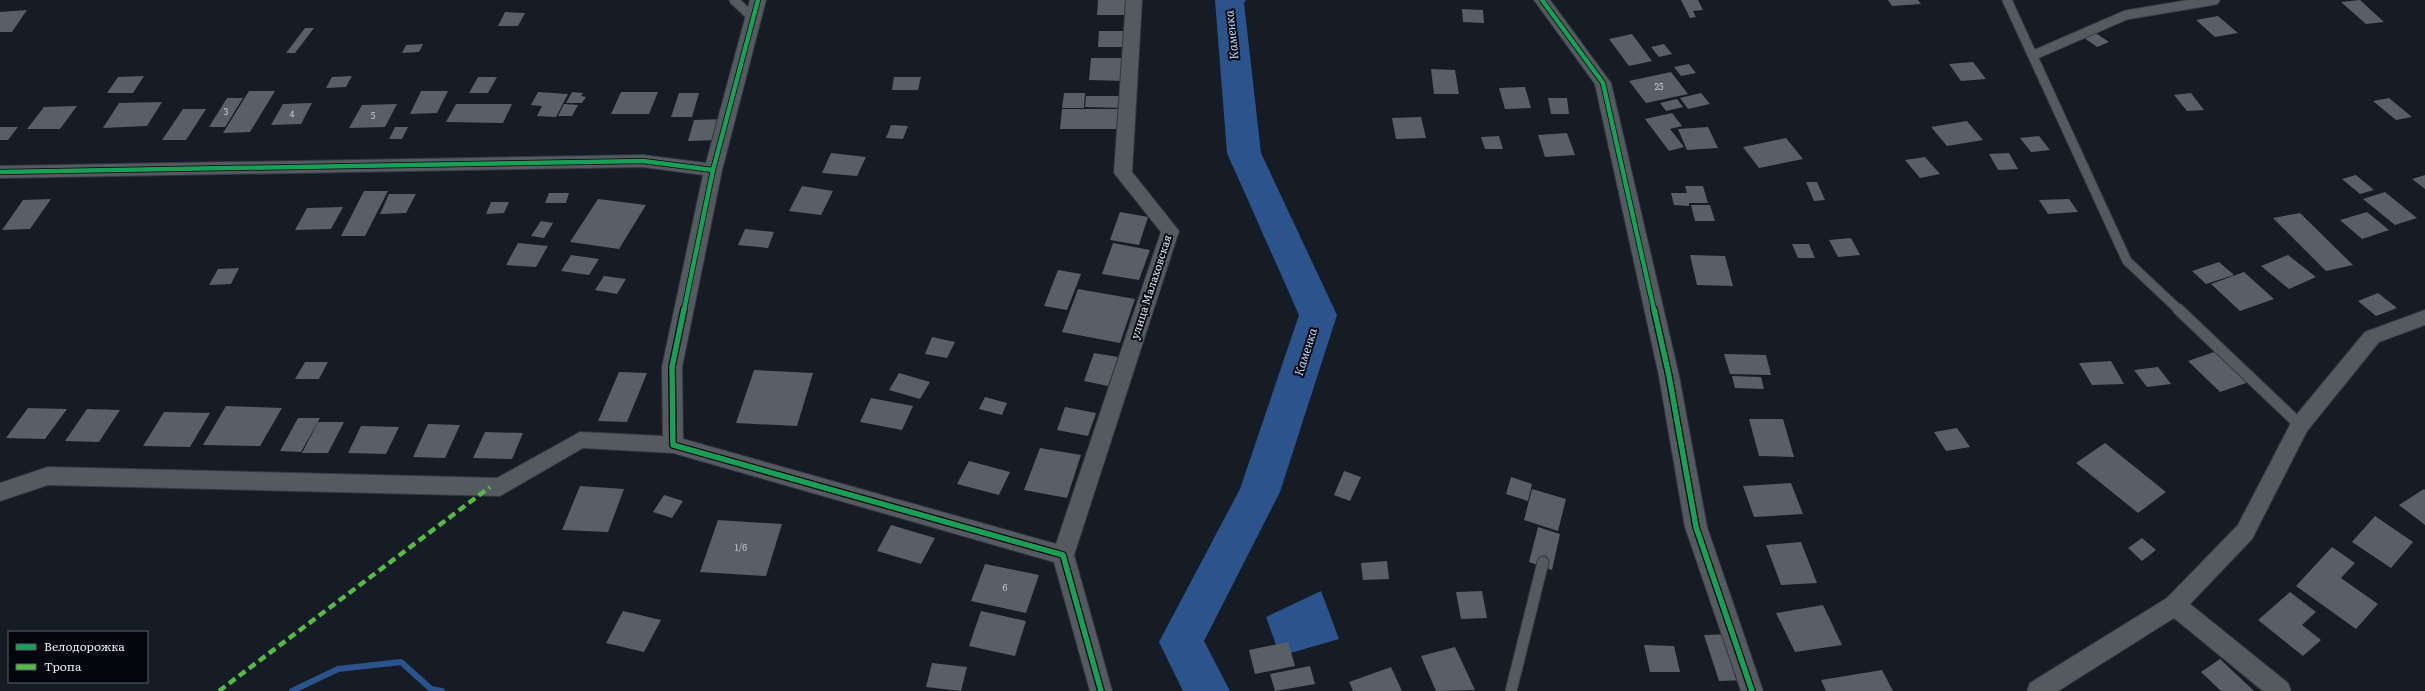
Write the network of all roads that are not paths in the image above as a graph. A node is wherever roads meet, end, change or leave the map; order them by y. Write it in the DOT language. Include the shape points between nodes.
graph roads {
  1 [pos="734,0"];
  2 [pos="758,0"];
  3 [pos="1134,0"];
  4 [pos="1542,0"];
  5 [pos="2007,0"];
  6 [pos="2215,0"];
  7 [pos="752,17"];
  8 [pos="2034,55"];
  9 [pos="713,170"];
  10 [pos="0,172"];
  11 [pos="2425,317"];
  12 [pos="2300,425"];
  13 [pos="673,444"];
  14 [pos="0,492"];
  15 [pos="1063,555"];
  16 [pos="1543,562"];
  17 [pos="2175,605"];
  18 [pos="1101,691"];
  19 [pos="1511,691"];
  20 [pos="1752,691"];
  21 [pos="2038,691"];
  22 [pos="2280,691"];
  1 -- 7 [label="lane"];
  2 -- 7 [label="street"];
  3 -- 15 [label="street, улица Малаховская" via="1123,173 1170,231"];
  4 -- 20 [label="street" via="1603,83 1668,376 1696,527"];
  5 -- 8 [label="lane"];
  6 -- 8 [label="lane" via="2126,15"];
  7 -- 9 [label="street"];
  8 -- 12 [label="lane" via="2127,261"];
  9 -- 10 [label="street" via="644,161"];
  9 -- 13 [label="street" via="672,367"];
  11 -- 12 [label="street" via="2372,338"];
  12 -- 17 [label="street" via="2245,532"];
  13 -- 14 [label="street" via="580,440 500,487 48,476"];
  13 -- 15 [label="street"];
  15 -- 18 [label="street"];
  16 -- 19 [label="lane"];
  17 -- 21 [label="street"];
  17 -- 22 [label="street"];
}
